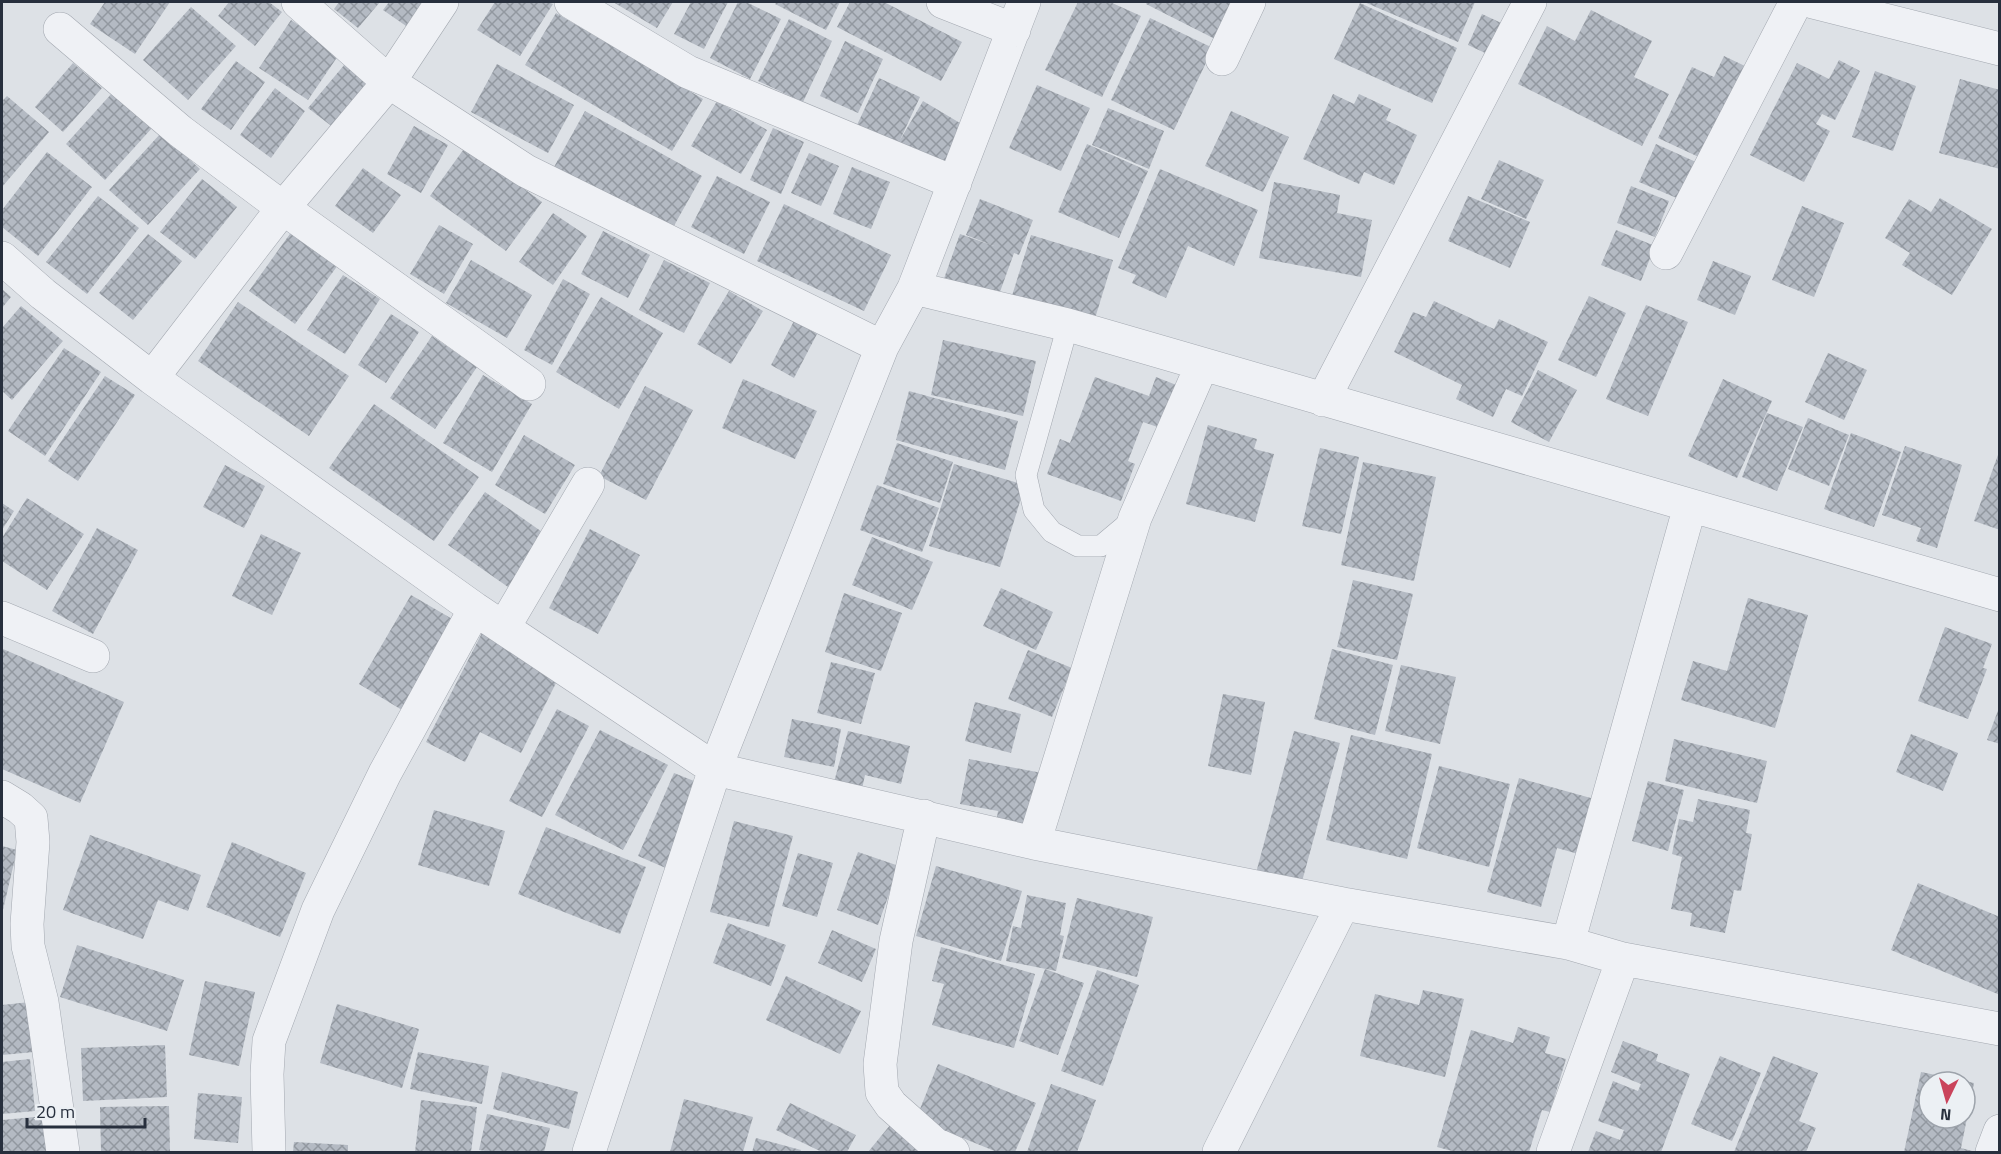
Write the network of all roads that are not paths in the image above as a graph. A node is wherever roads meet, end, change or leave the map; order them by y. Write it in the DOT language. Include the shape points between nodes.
graph roads {
  1 [pos="298,2"];
  2 [pos="442,2"];
  3 [pos="571,2"];
  4 [pos="943,2"];
  5 [pos="1249,2"];
  6 [pos="1530,2"];
  7 [pos="1796,2"];
  8 [pos="1813,2"];
  9 [pos="1019,16"];
  10 [pos="60,29"];
  11 [pos="2000,49"];
  12 [pos="1222,59"];
  13 [pos="389,82"];
  14 [pos="955,183"];
  15 [pos="283,208"];
  16 [pos="1666,253"];
  17 [pos="2,258"];
  18 [pos="914,288"];
  19 [pos="1068,326"];
  20 [pos="882,347"];
  21 [pos="1202,365"];
  22 [pos="152,378"];
  23 [pos="529,384"];
  24 [pos="1323,400"];
  25 [pos="588,484"];
  26 [pos="1690,506"];
  27 [pos="1135,518"];
  28 [pos="2000,595"];
  29 [pos="475,609"];
  30 [pos="2,618"];
  31 [pos="504,627"];
  32 [pos="93,656"];
  33 [pos="715,769"];
  34 [pos="2,797"];
  35 [pos="924,816"];
  36 [pos="1034,843"];
  37 [pos="1343,904"];
  38 [pos="1568,943"];
  39 [pos="1623,959"];
  40 [pos="2000,1029"];
  41 [pos="2000,1131"];
  42 [pos="63,1152"];
  43 [pos="269,1152"];
  44 [pos="589,1152"];
  45 [pos="952,1152"];
  46 [pos="1219,1152"];
  47 [pos="1553,1152"];
  48 [pos="1992,1152"];
  1 -- 13 [label="street"];
  2 -- 13 [label="street"];
  3 -- 14 [label="street" via="688,72"];
  4 -- 9 [label="street"];
  5 -- 12 [label="street"];
  6 -- 24 [label="street"];
  7 -- 16 [label="street"];
  8 -- 11 [label="street"];
  9 -- 14 [label="street"];
  10 -- 15 [label="street" via="180,131"];
  13 -- 15 [label="street"];
  13 -- 20 [label="street" via="526,171"];
  14 -- 18 [label="street"];
  15 -- 22 [label="street"];
  15 -- 23 [label="street"];
  17 -- 22 [label="street"];
  18 -- 19 [label="street"];
  18 -- 20 [label="street"];
  19 -- 21 [label="street"];
  19 -- 27 [label="lane" via="1026,475 1034,510 1052,532 1078,546 1101,546"];
  20 -- 33 [label="street"];
  21 -- 24 [label="street"];
  21 -- 27 [label="street"];
  22 -- 29 [label="street"];
  24 -- 26 [label="street"];
  25 -- 31 [label="street"];
  26 -- 28 [label="street"];
  26 -- 38 [label="street"];
  27 -- 36 [label="street"];
  29 -- 31 [label="street"];
  29 -- 43 [label="street" via="385,773 314,921 269,1041"];
  30 -- 32 [label="street"];
  31 -- 33 [label="street"];
  33 -- 35 [label="street"];
  33 -- 44 [label="street"];
  34 -- 42 [label="street" via="31,818 28,946 42,1002"];
  35 -- 36 [label="street"];
  35 -- 45 [label="street" via="896,941 880,1064 882,1092 935,1144"];
  36 -- 37 [label="street"];
  37 -- 38 [label="street"];
  37 -- 46 [label="street"];
  38 -- 39 [label="street"];
  39 -- 40 [label="street"];
  39 -- 47 [label="street"];
  41 -- 48 [label="street"];
}
